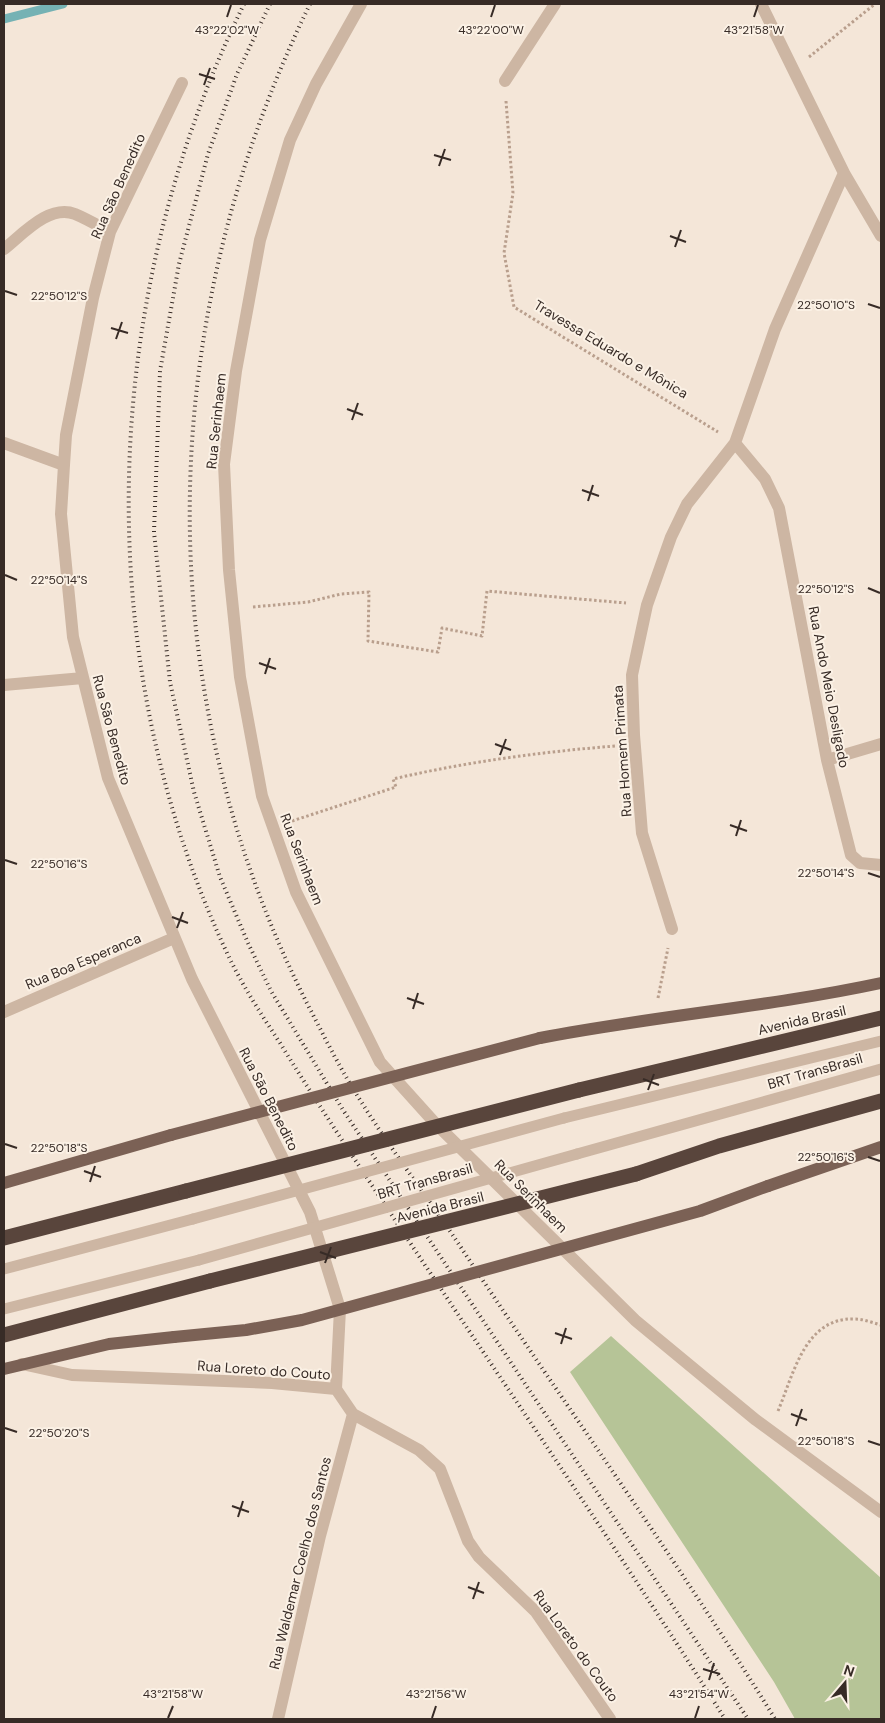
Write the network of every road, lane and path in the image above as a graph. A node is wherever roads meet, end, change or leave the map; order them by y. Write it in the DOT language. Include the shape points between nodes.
graph roads {
  1 [pos="361,4"];
  2 [pos="555,4"];
  3 [pos="761,4"];
  4 [pos="875,4"];
  5 [pos="794,70"];
  6 [pos="505,81"];
  7 [pos="182,83"];
  8 [pos="844,172"];
  9 [pos="110,232"];
  10 [pos="881,236"];
  11 [pos="4,249"];
  12 [pos="4,443"];
  13 [pos="735,443"];
  14 [pos="64,465"];
  15 [pos="647,605"];
  16 [pos="233,609"];
  17 [pos="83,678"];
  18 [pos="4,685"];
  19 [pos="635,744"];
  20 [pos="881,744"];
  21 [pos="827,760"];
  22 [pos="273,827"];
  23 [pos="881,865"];
  24 [pos="672,929"];
  25 [pos="174,938"];
  26 [pos="881,983"];
  27 [pos="4,1012"];
  28 [pos="654,1018"];
  29 [pos="881,1018"];
  30 [pos="881,1041"];
  31 [pos="881,1068"];
  32 [pos="881,1101"];
  33 [pos="881,1147"];
  34 [pos="4,1183"];
  35 [pos="4,1238"];
  36 [pos="4,1269"];
  37 [pos="4,1309"];
  38 [pos="881,1325"];
  39 [pos="4,1335"];
  40 [pos="21,1364"];
  41 [pos="4,1369"];
  42 [pos="336,1388"];
  43 [pos="353,1414"];
  44 [pos="770,1430"];
  45 [pos="881,1512"];
  46 [pos="278,1719"];
  47 [pos="610,1719"];
  1 -- 16 [label="street, Rua Serinhaem" via="316,84 290,140 260,240 236,370 224,464"];
  2 -- 6 [label="street"];
  3 -- 5 [label="street"];
  4 -- 5 [label="path"];
  5 -- 8 [label="street"];
  6 -- 13 [label="path, Travessa Eduardo e Mônica" via="513,192 504,253 514,307"];
  7 -- 9 [label="street, Rua Sāo Benedito"];
  8 -- 10 [label="street"];
  8 -- 13 [label="street" via="775,329"];
  9 -- 11 [label="street" via="74,213 59,212 47,216"];
  9 -- 14 [label="street, Rua Sāo Benedito" via="93,298 66,435"];
  12 -- 14 [label="street"];
  13 -- 15 [label="street, Rua Homem Primata" via="687,504 671,537"];
  13 -- 21 [label="street, Rua Ando Meio Desligado" via="765,479 779,508"];
  14 -- 17 [label="street, Rua Sāo Benedito" via="61,514 73,637"];
  15 -- 16 [label="path" via="487,591 482,636 442,628 438,652 368,641 369,592"];
  15 -- 19 [label="street, Rua Homem Primata" via="632,675"];
  16 -- 22 [label="street, Rua Serinhaem" via="240,677 262,796"];
  17 -- 18 [label="street"];
  17 -- 25 [label="street, Rua Sāo Benedito" via="108,778"];
  19 -- 22 [label="path" via="541,752 393,778 396,787"];
  19 -- 24 [label="street, Rua Homem Primata" via="642,833"];
  20 -- 21 [label="street"];
  21 -- 23 [label="street, Rua Ando Meio Desligado" via="851,855 860,863"];
  22 -- 44 [label="street, Rua Serinhaem" via="296,892 380,1062 434,1122 635,1320"];
  24 -- 28 [label="path"];
  25 -- 27 [label="street, Rua Boa Esperanca"];
  25 -- 42 [label="street, Rua Sāo Benedito" via="310,1212 340,1309"];
  26 -- 28 [label="main road, Avenida Brasil" via="846,991"];
  28 -- 34 [label="main road, Avenida Brasil, bridge" via="540,1038 170,1135"];
  29 -- 35 [label="highway, Avenida Brasil, bridge" via="579,1090"];
  30 -- 36 [label="lane, BRT TransBrasil, bridge" via="564,1118"];
  31 -- 37 [label="lane, BRT TransBrasil, bridge" via="199,1260"];
  32 -- 39 [label="highway, Avenida Brasil, bridge" via="719,1146 636,1174"];
  33 -- 40 [label="main road, bridge" via="700,1211 302,1320 246,1330 109,1344"];
  38 -- 44 [label="path" via="856,1318 828,1322 809,1339"];
  40 -- 41 [label="main road"];
  40 -- 42 [label="street, Rua Loreto do Couto" via="72,1375"];
  42 -- 43 [label="street, Rua Loreto do Couto"];
  43 -- 46 [label="street, Rua Waldemar Coelho dos Santos" via="320,1536"];
  43 -- 47 [label="street, Rua Loreto do Couto" via="434,1461 444,1478 468,1542 479,1557 536,1612"];
  44 -- 45 [label="street, Rua Serinhaem"];
}
